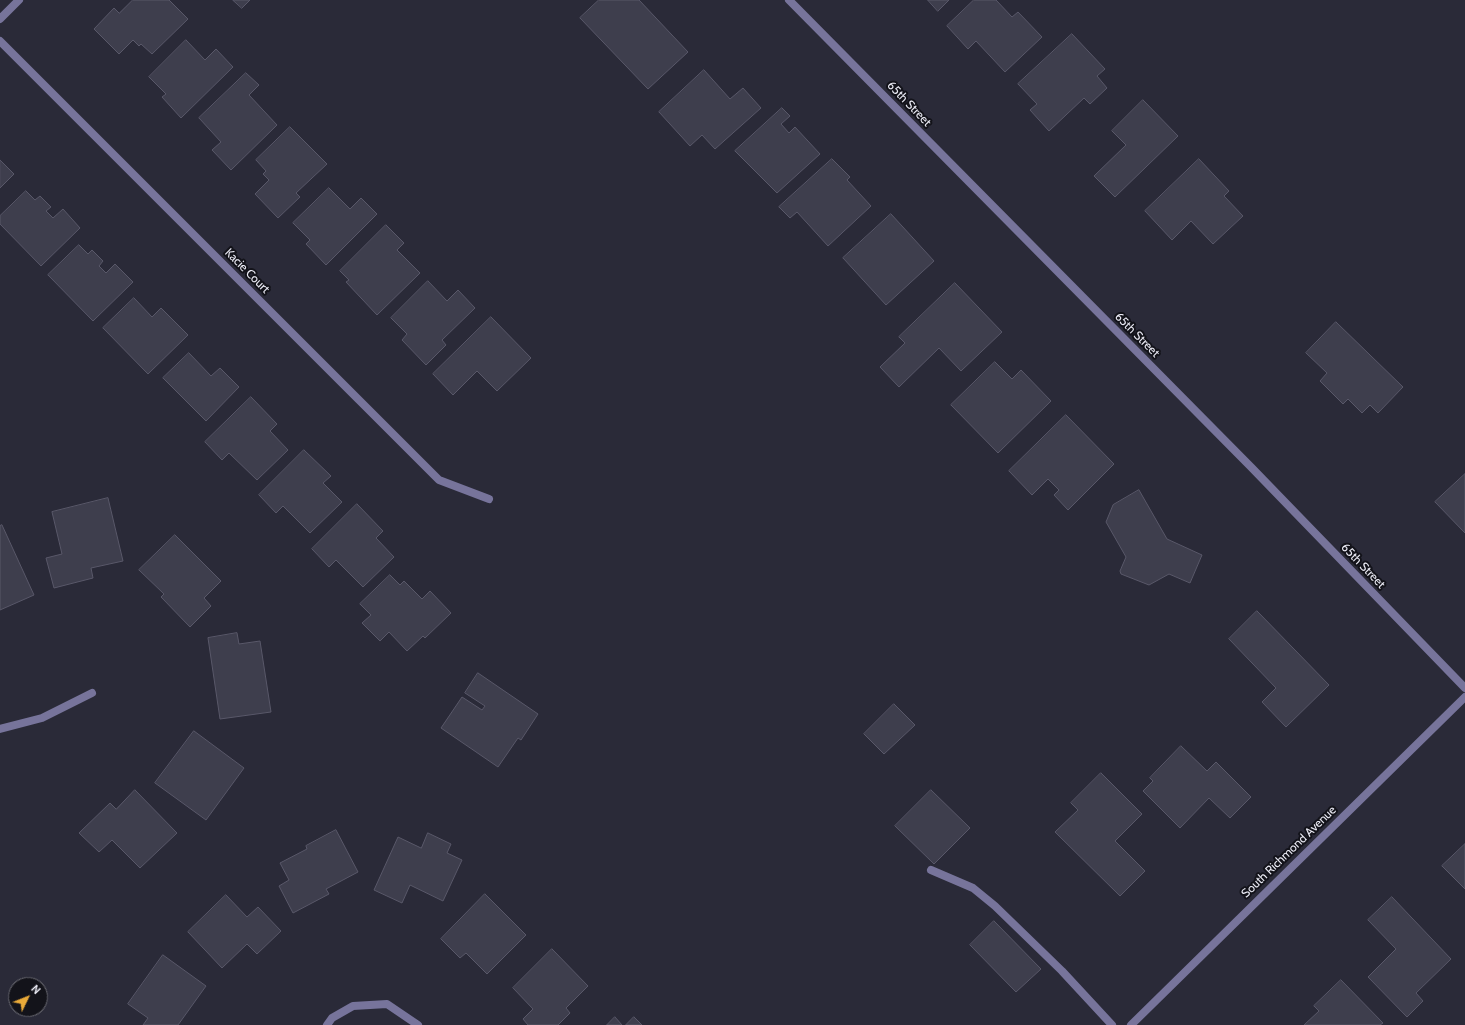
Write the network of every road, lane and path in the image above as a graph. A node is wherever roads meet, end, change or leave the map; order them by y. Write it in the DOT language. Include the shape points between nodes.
graph roads {
  1 [pos="19,0"];
  2 [pos="789,0"];
  3 [pos="0,19"];
  4 [pos="0,41"];
  5 [pos="489,499"];
  6 [pos="1465,688"];
  7 [pos="92,693"];
  8 [pos="1465,697"];
  9 [pos="0,730"];
  10 [pos="931,870"];
  11 [pos="327,1025"];
  12 [pos="418,1025"];
  13 [pos="1112,1025"];
  14 [pos="1131,1025"];
  1 -- 3 [label="street"];
  2 -- 6 [label="street, 65th Street"];
  4 -- 5 [label="street, Kacie Court" via="439,480"];
  7 -- 9 [label="street" via="42,718"];
  8 -- 14 [label="street, South Richmond Avenue"];
  10 -- 13 [label="street" via="973,888 995,906 1062,971"];
  11 -- 12 [label="street" via="332,1018 353,1006 387,1004"];
}
